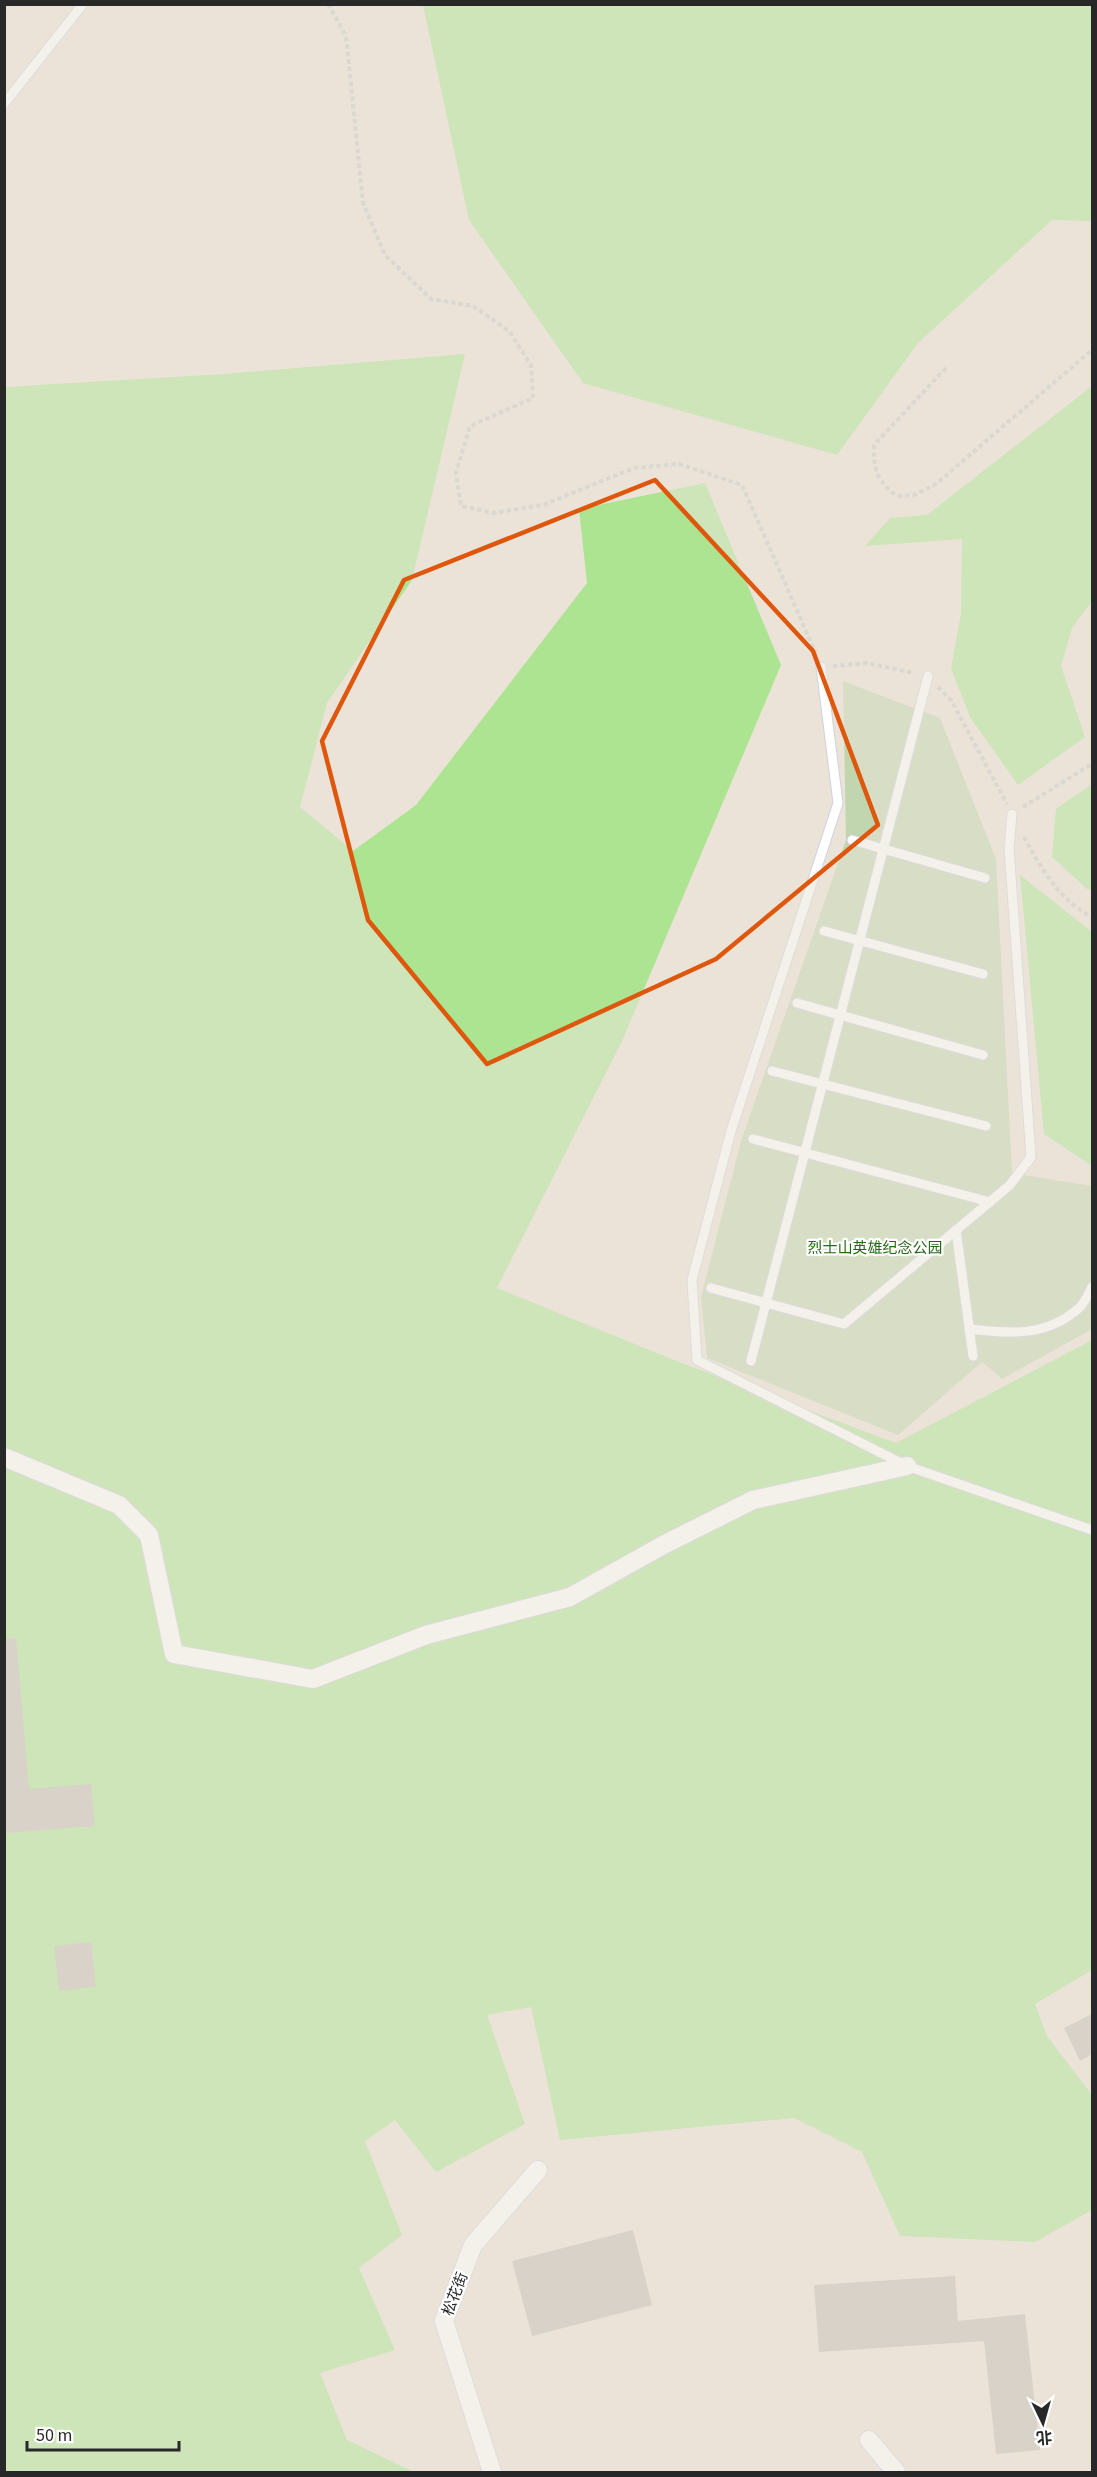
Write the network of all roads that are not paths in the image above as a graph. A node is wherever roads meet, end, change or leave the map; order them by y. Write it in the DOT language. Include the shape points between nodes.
graph roads {
  1 [pos="83,4"];
  2 [pos="4,104"];
  3 [pos="821,667"];
  4 [pos="928,676"];
  5 [pos="1012,814"];
  6 [pos="852,840"];
  7 [pos="884,849"];
  8 [pos="985,878"];
  9 [pos="824,931"];
  10 [pos="861,941"];
  11 [pos="983,974"];
  12 [pos="797,1003"];
  13 [pos="841,1015"];
  14 [pos="983,1055"];
  15 [pos="772,1071"];
  16 [pos="823,1084"];
  17 [pos="986,1126"];
  18 [pos="753,1139"];
  19 [pos="806,1153"];
  20 [pos="990,1202"];
  21 [pos="956,1230"];
  22 [pos="1092,1287"];
  23 [pos="711,1288"];
  24 [pos="766,1303"];
  25 [pos="969,1329"];
  26 [pos="973,1356"];
  27 [pos="751,1361"];
  28 [pos="4,1457"];
  29 [pos="907,1466"];
  30 [pos="1092,1530"];
  31 [pos="538,2170"];
  32 [pos="869,2440"];
  33 [pos="492,2472"];
  34 [pos="896,2472"];
  1 -- 2 [label="lane"];
  3 -- 29 [label="lane" via="838,802 731,1131 692,1280 697,1360"];
  4 -- 7 [label="lane"];
  5 -- 20 [label="lane" via="1008,848 1031,1157 1010,1185"];
  6 -- 7 [label="lane"];
  7 -- 8 [label="lane"];
  7 -- 10 [label="lane"];
  9 -- 10 [label="lane"];
  10 -- 11 [label="lane"];
  10 -- 13 [label="lane"];
  12 -- 13 [label="lane"];
  13 -- 14 [label="lane"];
  13 -- 16 [label="lane"];
  15 -- 16 [label="lane"];
  16 -- 17 [label="lane"];
  16 -- 19 [label="lane"];
  18 -- 19 [label="lane"];
  19 -- 20 [label="lane"];
  19 -- 24 [label="lane"];
  20 -- 21 [label="lane"];
  21 -- 24 [label="lane" via="844,1324"];
  21 -- 25 [label="lane"];
  22 -- 25 [label="lane" via="1081,1306 1059,1321 1026,1333"];
  23 -- 24 [label="lane"];
  24 -- 27 [label="lane"];
  25 -- 26 [label="lane"];
  28 -- 29 [label="street" via="119,1505 149,1535 174,1654 313,1679 426,1635 570,1597 753,1500"];
  29 -- 30 [label="lane"];
  31 -- 33 [label="street, 松花街" via="473,2246 444,2321"];
  32 -- 34 [label="street"];
}
